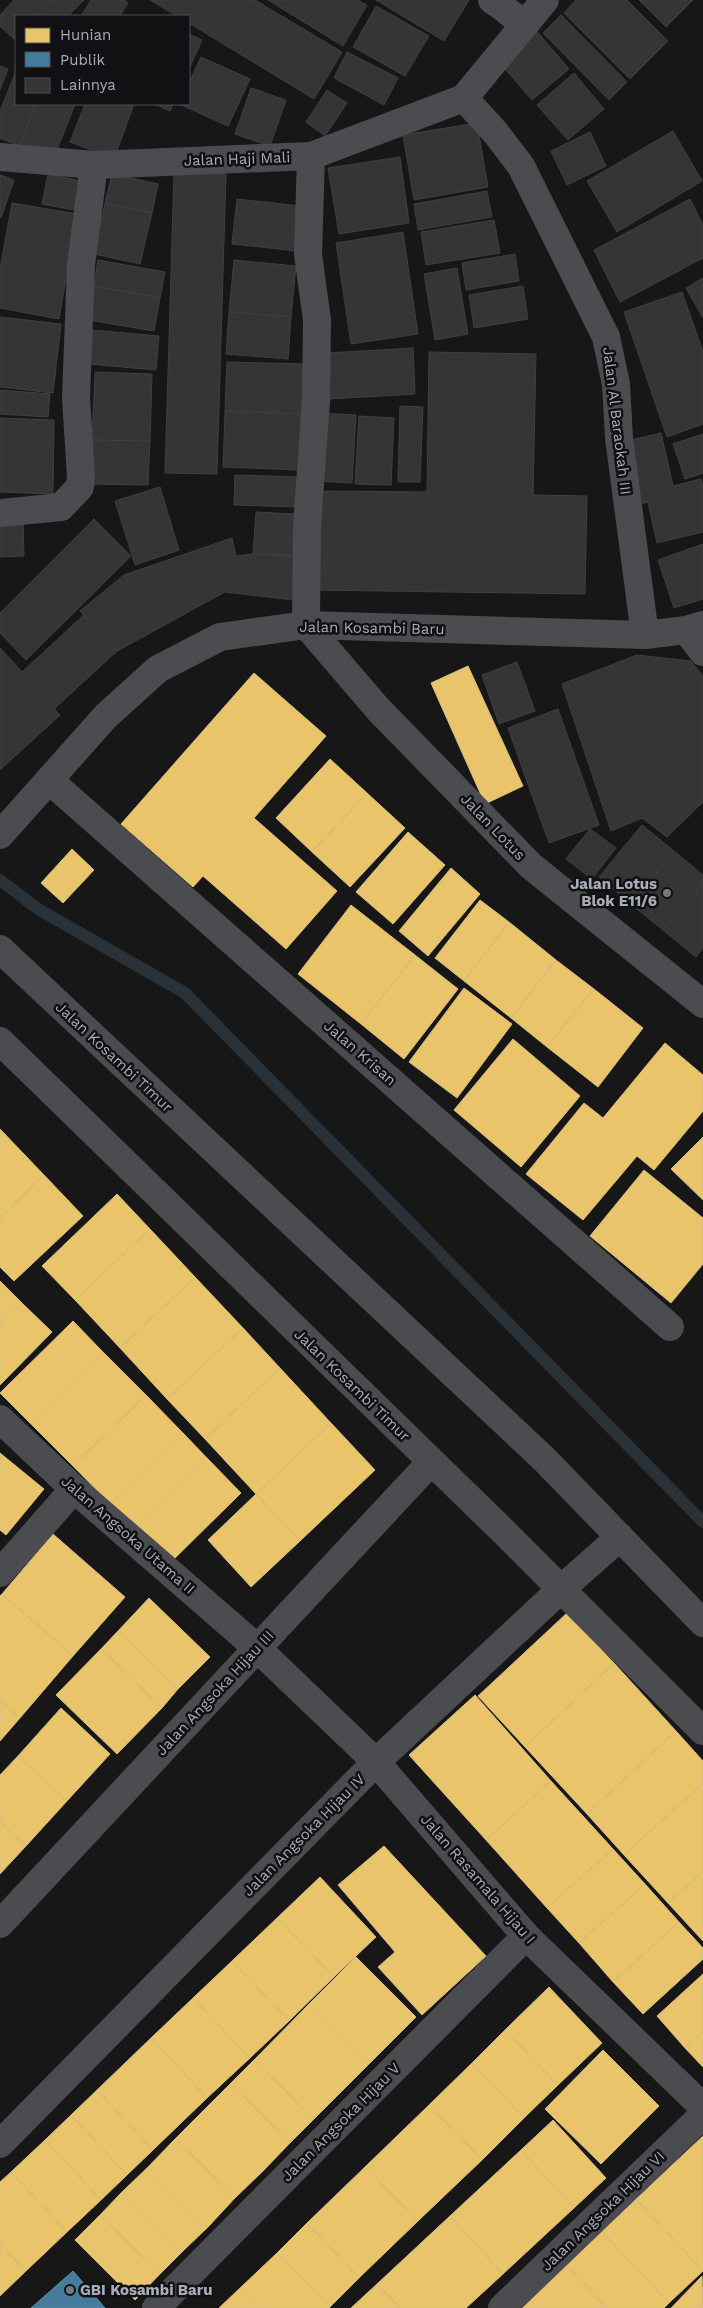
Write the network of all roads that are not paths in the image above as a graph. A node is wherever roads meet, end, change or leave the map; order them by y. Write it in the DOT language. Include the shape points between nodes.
graph roads {
  1 [pos="492,0"];
  2 [pos="545,0"];
  3 [pos="524,25"];
  4 [pos="464,98"];
  5 [pos="312,156"];
  6 [pos="0,157"];
  7 [pos="94,165"];
  8 [pos="0,513"];
  9 [pos="306,626"];
  10 [pos="695,628"];
  11 [pos="645,635"];
  12 [pos="703,652"];
  13 [pos="49,780"];
  14 [pos="7,820"];
  15 [pos="0,950"];
  16 [pos="703,1004"];
  17 [pos="0,1042"];
  18 [pos="670,1327"];
  19 [pos="0,1419"];
  20 [pos="431,1462"];
  21 [pos="74,1489"];
  22 [pos="620,1537"];
  23 [pos="0,1573"];
  24 [pos="560,1590"];
  25 [pos="703,1623"];
  26 [pos="257,1648"];
  27 [pos="703,1731"];
  28 [pos="376,1762"];
  29 [pos="0,1924"];
  30 [pos="526,1936"];
  31 [pos="703,2107"];
  32 [pos="703,2115"];
  33 [pos="0,2144"];
  34 [pos="156,2308"];
  35 [pos="502,2308"];
  1 -- 3 [label="street"];
  2 -- 3 [label="street"];
  3 -- 4 [label="street"];
  4 -- 5 [label="street, Jalan Haji Mali"];
  4 -- 11 [label="street, Jalan Al Baraokah III" via="520,166 606,337 616,384 619,438"];
  5 -- 7 [label="street, Jalan Haji Mali"];
  5 -- 9 [label="street" via="308,254 318,320 307,526"];
  6 -- 7 [label="street, Jalan Haji Mali"];
  7 -- 8 [label="street" via="81,265 76,398 80,487 61,507"];
  9 -- 11 [label="street, Jalan Kosambi Baru"];
  9 -- 13 [label="street, Jalan Kosambi Baru" via="220,637 158,669 106,716"];
  9 -- 16 [label="street, Jalan Lotus" via="378,709 531,866"];
  10 -- 11 [label="street, Jalan Kosambi Baru"];
  10 -- 12 [label="street"];
  13 -- 14 [label="street, Jalan Kosambi Baru"];
  13 -- 18 [label="street, Jalan Krisan"];
  15 -- 22 [label="street, Jalan Kosambi Timur" via="538,1454"];
  17 -- 20 [label="street, Jalan Kosambi Timur"];
  19 -- 21 [label="street, Jalan Angsoka Utama II"];
  20 -- 24 [label="street, Jalan Kosambi Timur"];
  20 -- 26 [label="street, Jalan Angsoka Hijau III"];
  21 -- 23 [label="street"];
  21 -- 26 [label="street, Jalan Angsoka Utama II"];
  22 -- 24 [label="street, Jalan Angsoka Hijau IV"];
  22 -- 25 [label="street, Jalan Kosambi Timur"];
  24 -- 27 [label="street, Jalan Kosambi Timur"];
  24 -- 28 [label="street, Jalan Angsoka Hijau IV"];
  26 -- 28 [label="street, Jalan Rasamala Hijau I"];
  26 -- 29 [label="street, Jalan Angsoka Hijau III"];
  28 -- 30 [label="street, Jalan Rasamala Hijau I"];
  28 -- 33 [label="street, Jalan Angsoka Hijau IV"];
  30 -- 31 [label="street, Jalan Rasamala Hijau I"];
  30 -- 34 [label="street, Jalan Angsoka Hijau V"];
  32 -- 35 [label="street, Jalan Angsoka Hijau VI"];
}
